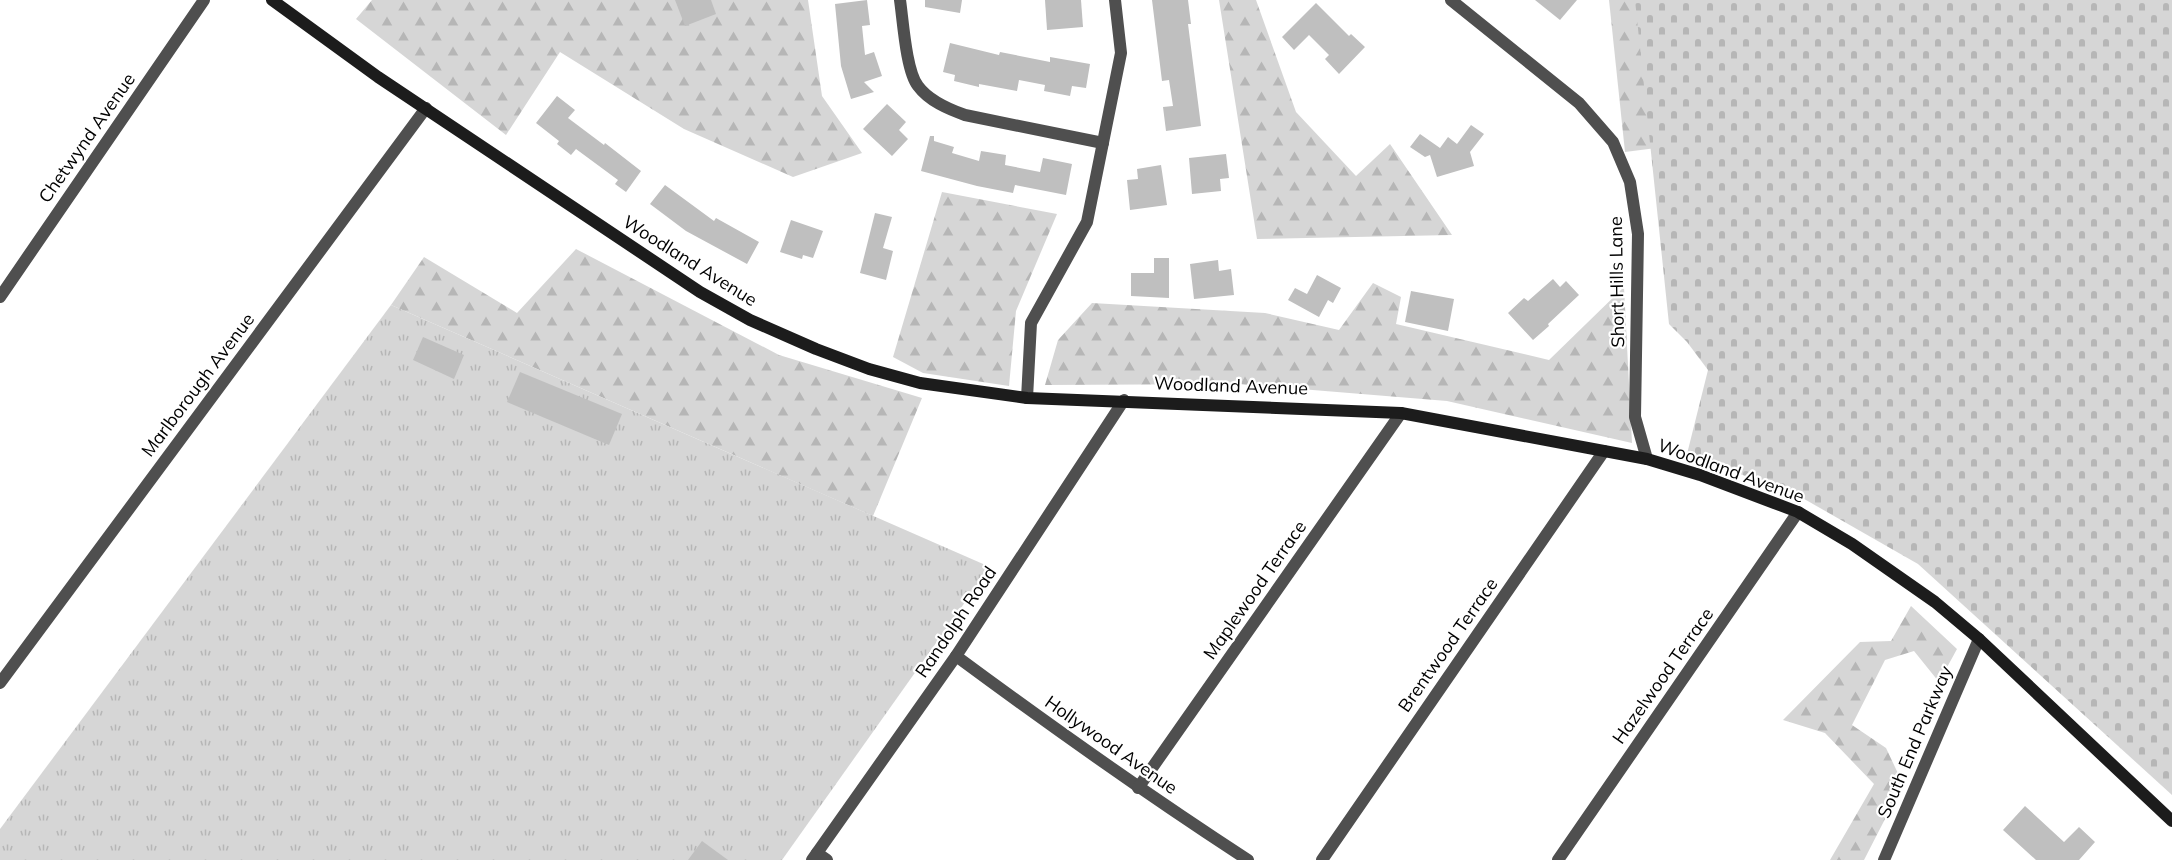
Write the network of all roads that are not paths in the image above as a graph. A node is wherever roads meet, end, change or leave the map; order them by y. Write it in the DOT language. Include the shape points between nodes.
graph roads {
  1 [pos="204,0"];
  2 [pos="272,0"];
  3 [pos="900,0"];
  4 [pos="1115,0"];
  5 [pos="1451,0"];
  6 [pos="426,108"];
  7 [pos="1103,143"];
  8 [pos="0,297"];
  9 [pos="1027,398"];
  10 [pos="1124,400"];
  11 [pos="1401,412"];
  12 [pos="1604,451"];
  13 [pos="1647,459"];
  14 [pos="1798,512"];
  15 [pos="1979,639"];
  16 [pos="956,656"];
  17 [pos="0,683"];
  18 [pos="1138,788"];
  19 [pos="2172,821"];
  20 [pos="818,858"];
  21 [pos="1248,860"];
  22 [pos="1322,860"];
  23 [pos="1558,860"];
  24 [pos="1884,860"];
  1 -- 8 [label="street, Chetwynd Avenue"];
  2 -- 6 [label="street, Woodland Avenue"];
  3 -- 7 [label="street" via="911,72 917,86 937,103 965,115"];
  4 -- 7 [label="street" via="1121,53"];
  5 -- 13 [label="street, Short Hills Lane" via="1579,103 1613,142 1630,182 1638,234 1635,417"];
  6 -- 9 [label="street, Woodland Avenue" via="700,292 750,321 869,369 920,383"];
  6 -- 17 [label="street, Marlborough Avenue"];
  7 -- 9 [label="street" via="1087,222 1032,323"];
  9 -- 10 [label="street, Woodland Avenue"];
  10 -- 11 [label="street, Woodland Avenue"];
  10 -- 16 [label="street, Randolph Road"];
  11 -- 12 [label="street, Woodland Avenue"];
  11 -- 18 [label="street, Maplewood Terrace"];
  12 -- 13 [label="street, Woodland Avenue"];
  12 -- 22 [label="street, Brentwood Terrace"];
  13 -- 14 [label="street, Woodland Avenue"];
  14 -- 15 [label="street, Woodland Avenue" via="1935,602"];
  14 -- 23 [label="street, Hazelwood Terrace"];
  15 -- 19 [label="street, Woodland Avenue"];
  15 -- 24 [label="street, South End Parkway"];
  16 -- 18 [label="street, Hollywood Avenue"];
  16 -- 20 [label="street, Randolph Road"];
  18 -- 21 [label="street, Hollywood Avenue"];
}
